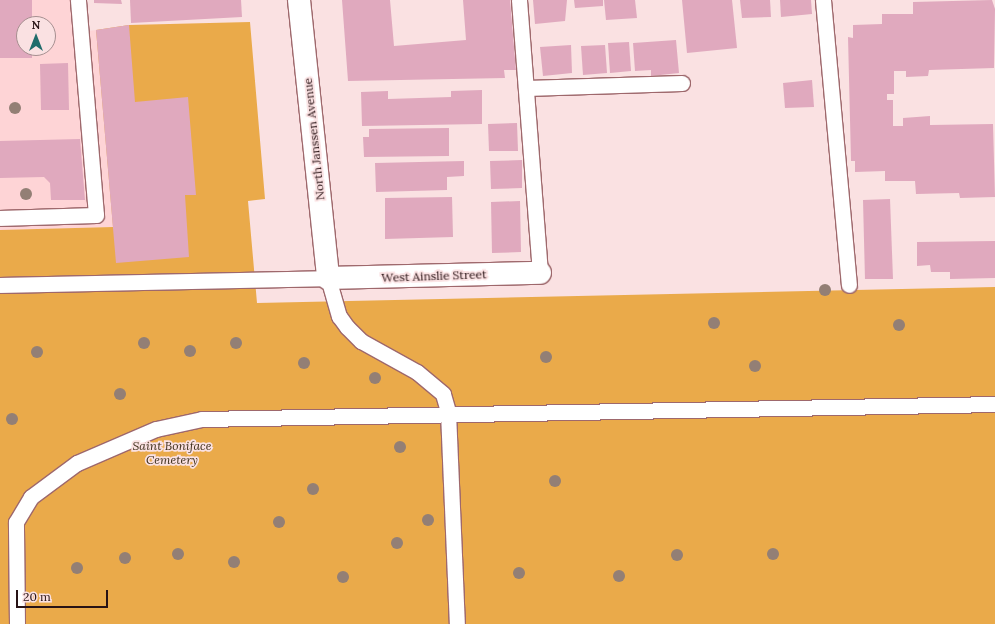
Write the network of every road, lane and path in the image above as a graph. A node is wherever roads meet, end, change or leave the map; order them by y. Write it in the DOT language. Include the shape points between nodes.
graph roads {
  1 [pos="78,0"];
  2 [pos="299,0"];
  3 [pos="519,0"];
  4 [pos="823,0"];
  5 [pos="682,83"];
  6 [pos="526,88"];
  7 [pos="0,218"];
  8 [pos="540,273"];
  9 [pos="328,278"];
  10 [pos="0,285"];
  11 [pos="849,285"];
  12 [pos="995,404"];
  13 [pos="448,412"];
  14 [pos="17,624"];
  15 [pos="457,624"];
  1 -- 7 [label="lane" via="96,214"];
  2 -- 9 [label="street, North Janssen Avenue"];
  3 -- 6 [label="lane"];
  4 -- 11 [label="lane"];
  5 -- 6 [label="lane"];
  6 -- 8 [label="lane"];
  8 -- 9 [label="street, West Ainslie Street"];
  9 -- 10 [label="lane"];
  9 -- 13 [label="lane" via="339,316 347,327 361,341 417,372 443,394"];
  12 -- 13 [label="lane"];
  13 -- 14 [label="lane" via="202,419 156,429 77,463 31,497 16,522"];
  13 -- 15 [label="lane"];
}
